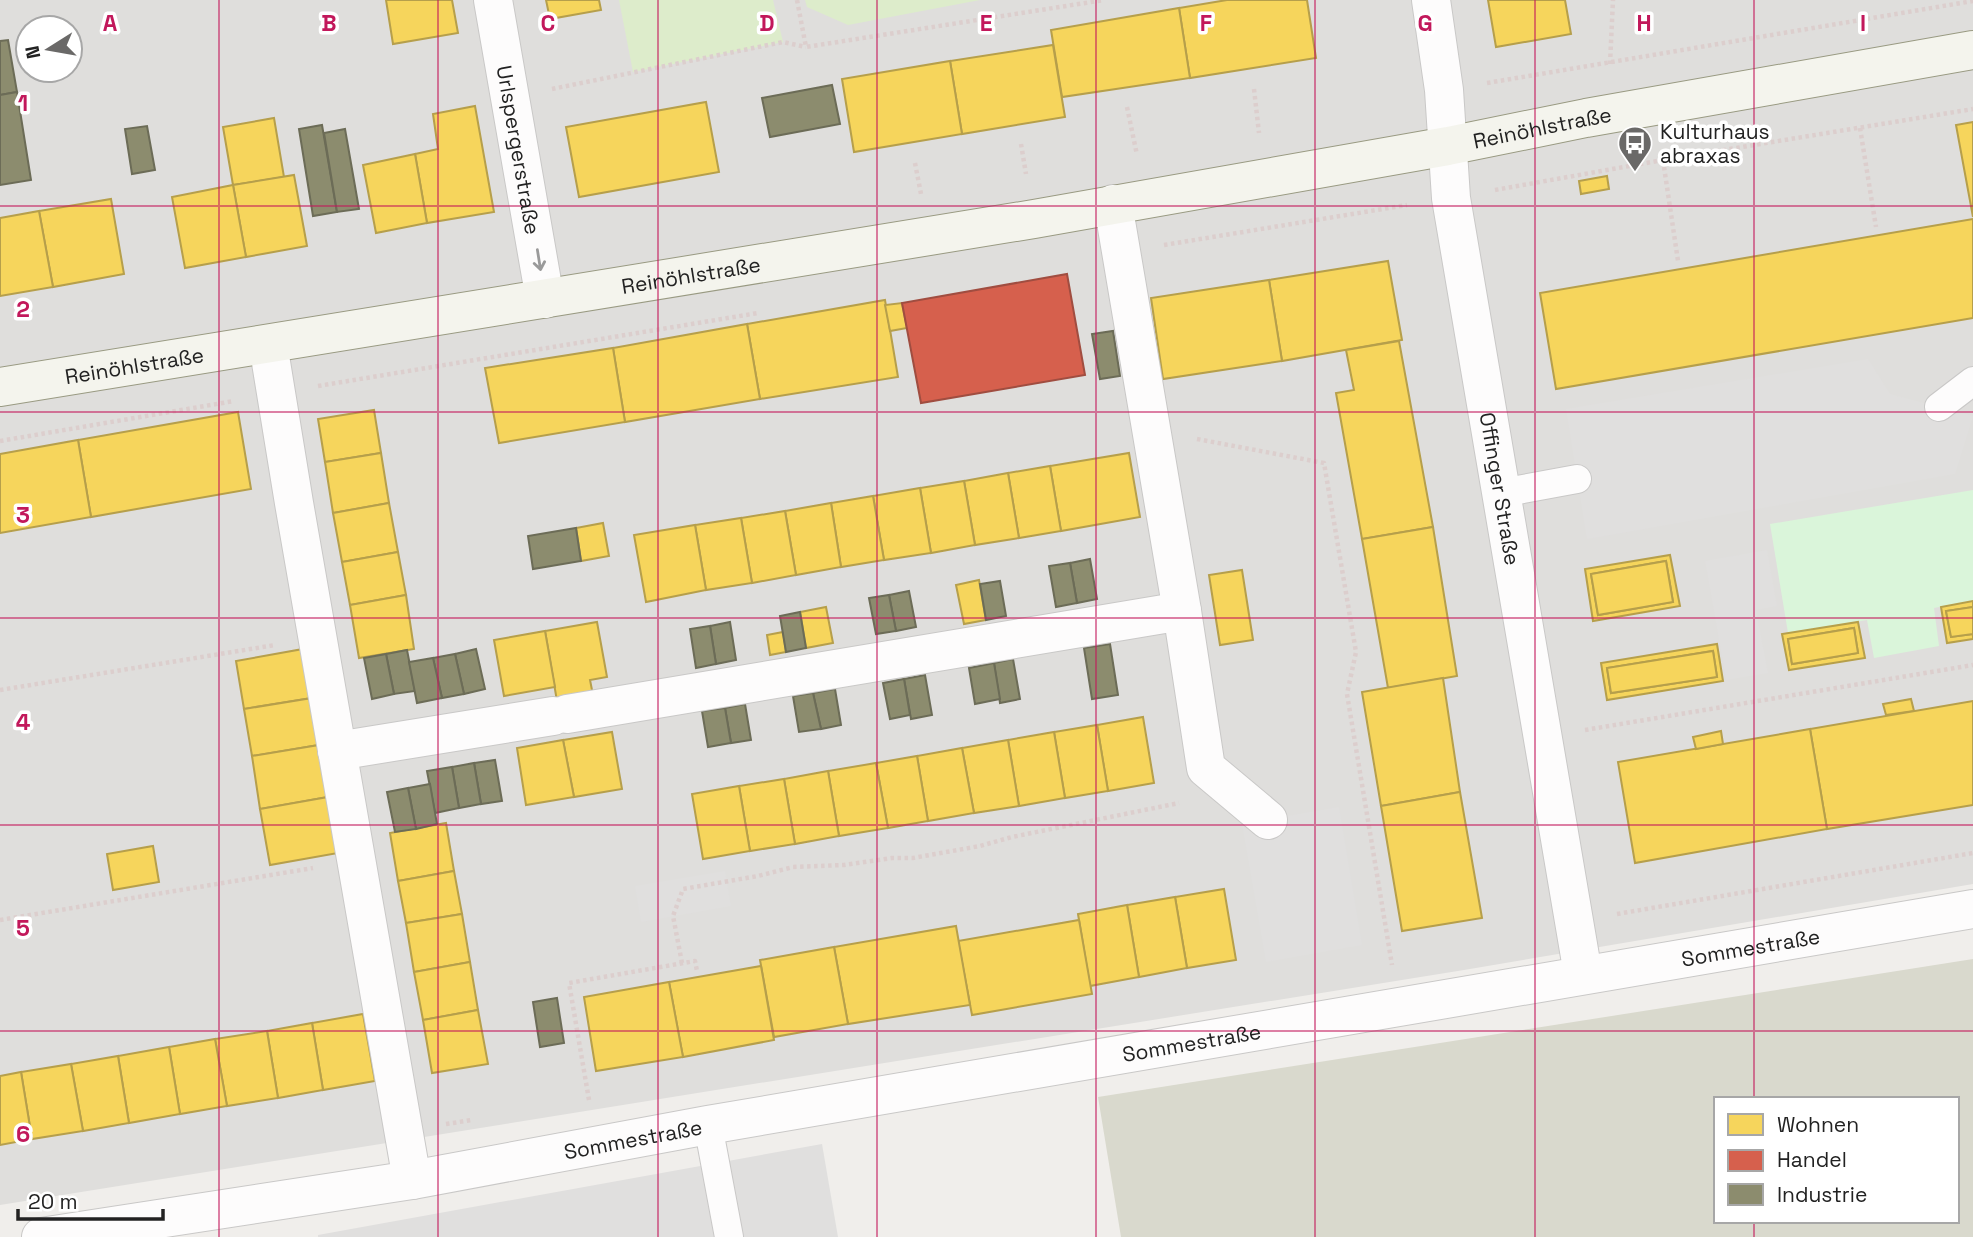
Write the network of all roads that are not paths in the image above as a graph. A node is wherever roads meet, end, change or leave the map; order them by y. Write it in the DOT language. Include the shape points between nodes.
graph roads {
  1 [pos="494,0"];
  2 [pos="1431,0"];
  3 [pos="1973,50"];
  4 [pos="1448,146"];
  5 [pos="1113,204"];
  6 [pos="545,299"];
  7 [pos="268,344"];
  8 [pos="1973,381"];
  9 [pos="0,387"];
  10 [pos="1939,407"];
  11 [pos="1577,479"];
  12 [pos="1500,493"];
  13 [pos="1182,611"];
  14 [pos="338,751"];
  15 [pos="1268,820"];
  16 [pos="1973,909"];
  17 [pos="1583,974"];
  18 [pos="708,1125"];
  19 [pos="412,1180"];
  20 [pos="41,1237"];
  21 [pos="729,1237"];
  1 -- 6 [label="street, Urlspergerstraße, one-way"];
  2 -- 4 [label="street, Offinger Straße"];
  3 -- 4 [label="street, Reinöhlstraße"];
  4 -- 5 [label="street, Reinöhlstraße"];
  4 -- 12 [label="street, Offinger Straße" via="1451,198"];
  5 -- 6 [label="street, Reinöhlstraße"];
  5 -- 13 [label="street"];
  6 -- 7 [label="street, Reinöhlstraße"];
  7 -- 9 [label="street, Reinöhlstraße"];
  7 -- 14 [label="street"];
  8 -- 10 [label="lane"];
  11 -- 12 [label="lane"];
  12 -- 17 [label="street, Offinger Straße"];
  13 -- 14 [label="street"];
  13 -- 15 [label="street" via="1206,768"];
  14 -- 19 [label="street"];
  16 -- 17 [label="street, Sommestraße"];
  17 -- 18 [label="street, Sommestraße"];
  18 -- 19 [label="street, Sommestraße"];
  18 -- 21 [label="lane"];
  19 -- 20 [label="street, Sommestraße"];
}
